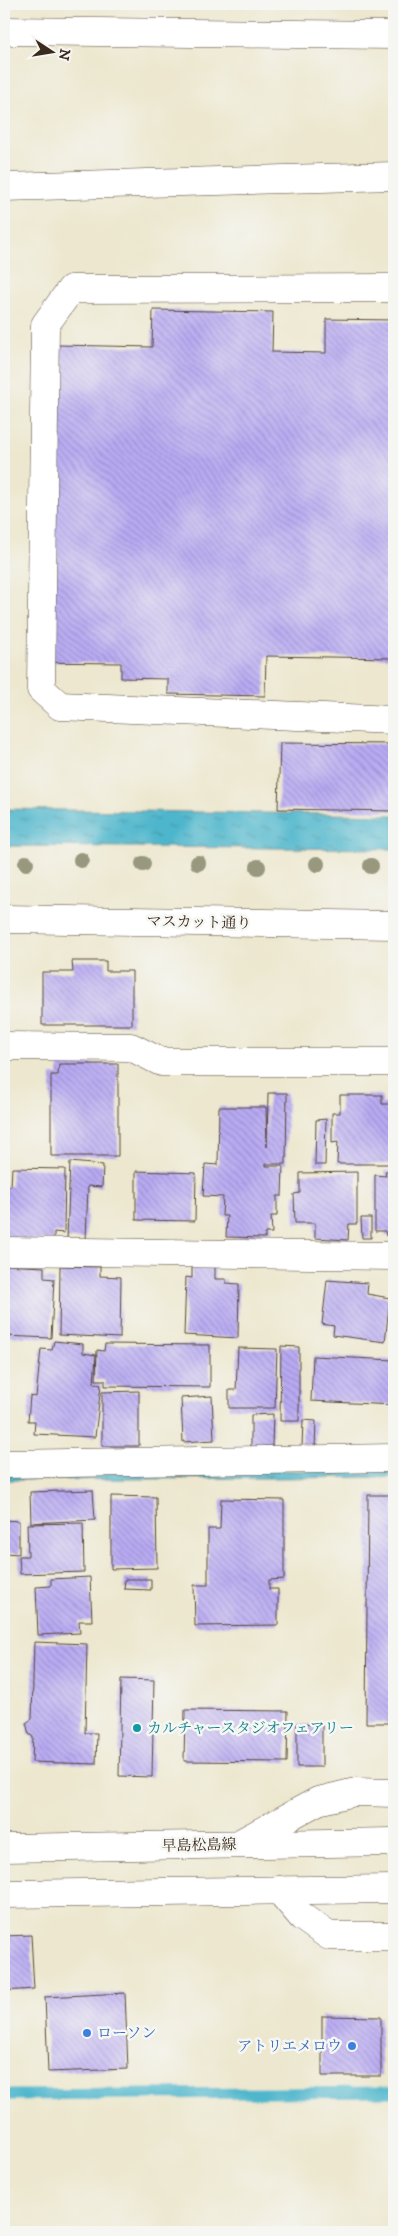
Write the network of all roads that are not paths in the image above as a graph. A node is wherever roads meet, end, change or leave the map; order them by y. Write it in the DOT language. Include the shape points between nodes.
graph roads {
  1 [pos="4,31"];
  2 [pos="394,35"];
  3 [pos="394,176"];
  4 [pos="4,187"];
  5 [pos="394,288"];
  6 [pos="394,720"];
  7 [pos="4,919"];
  8 [pos="394,925"];
  9 [pos="4,1046"];
  10 [pos="394,1062"];
  11 [pos="4,1251"];
  12 [pos="394,1256"];
  13 [pos="394,1458"];
  14 [pos="4,1464"];
  15 [pos="394,1793"];
  16 [pos="394,1842"];
  17 [pos="238,1844"];
  18 [pos="4,1848"];
  19 [pos="394,1889"];
  20 [pos="279,1890"];
  21 [pos="4,1894"];
  22 [pos="394,1936"];
  1 -- 2 [label="street"];
  3 -- 4 [label="street"];
  5 -- 6 [label="street" via="71,289 45,325 41,689 60,706"];
  7 -- 8 [label="street, マスカット通り"];
  9 -- 10 [label="street" via="132,1047 161,1062"];
  11 -- 12 [label="street"];
  13 -- 14 [label="street"];
  15 -- 17 [label="street" via="355,1792 318,1801"];
  16 -- 17 [label="street, 早島松島線"];
  17 -- 18 [label="street, 早島松島線"];
  19 -- 20 [label="street"];
  20 -- 21 [label="street"];
  20 -- 22 [label="street" via="302,1917 329,1936"];
}
